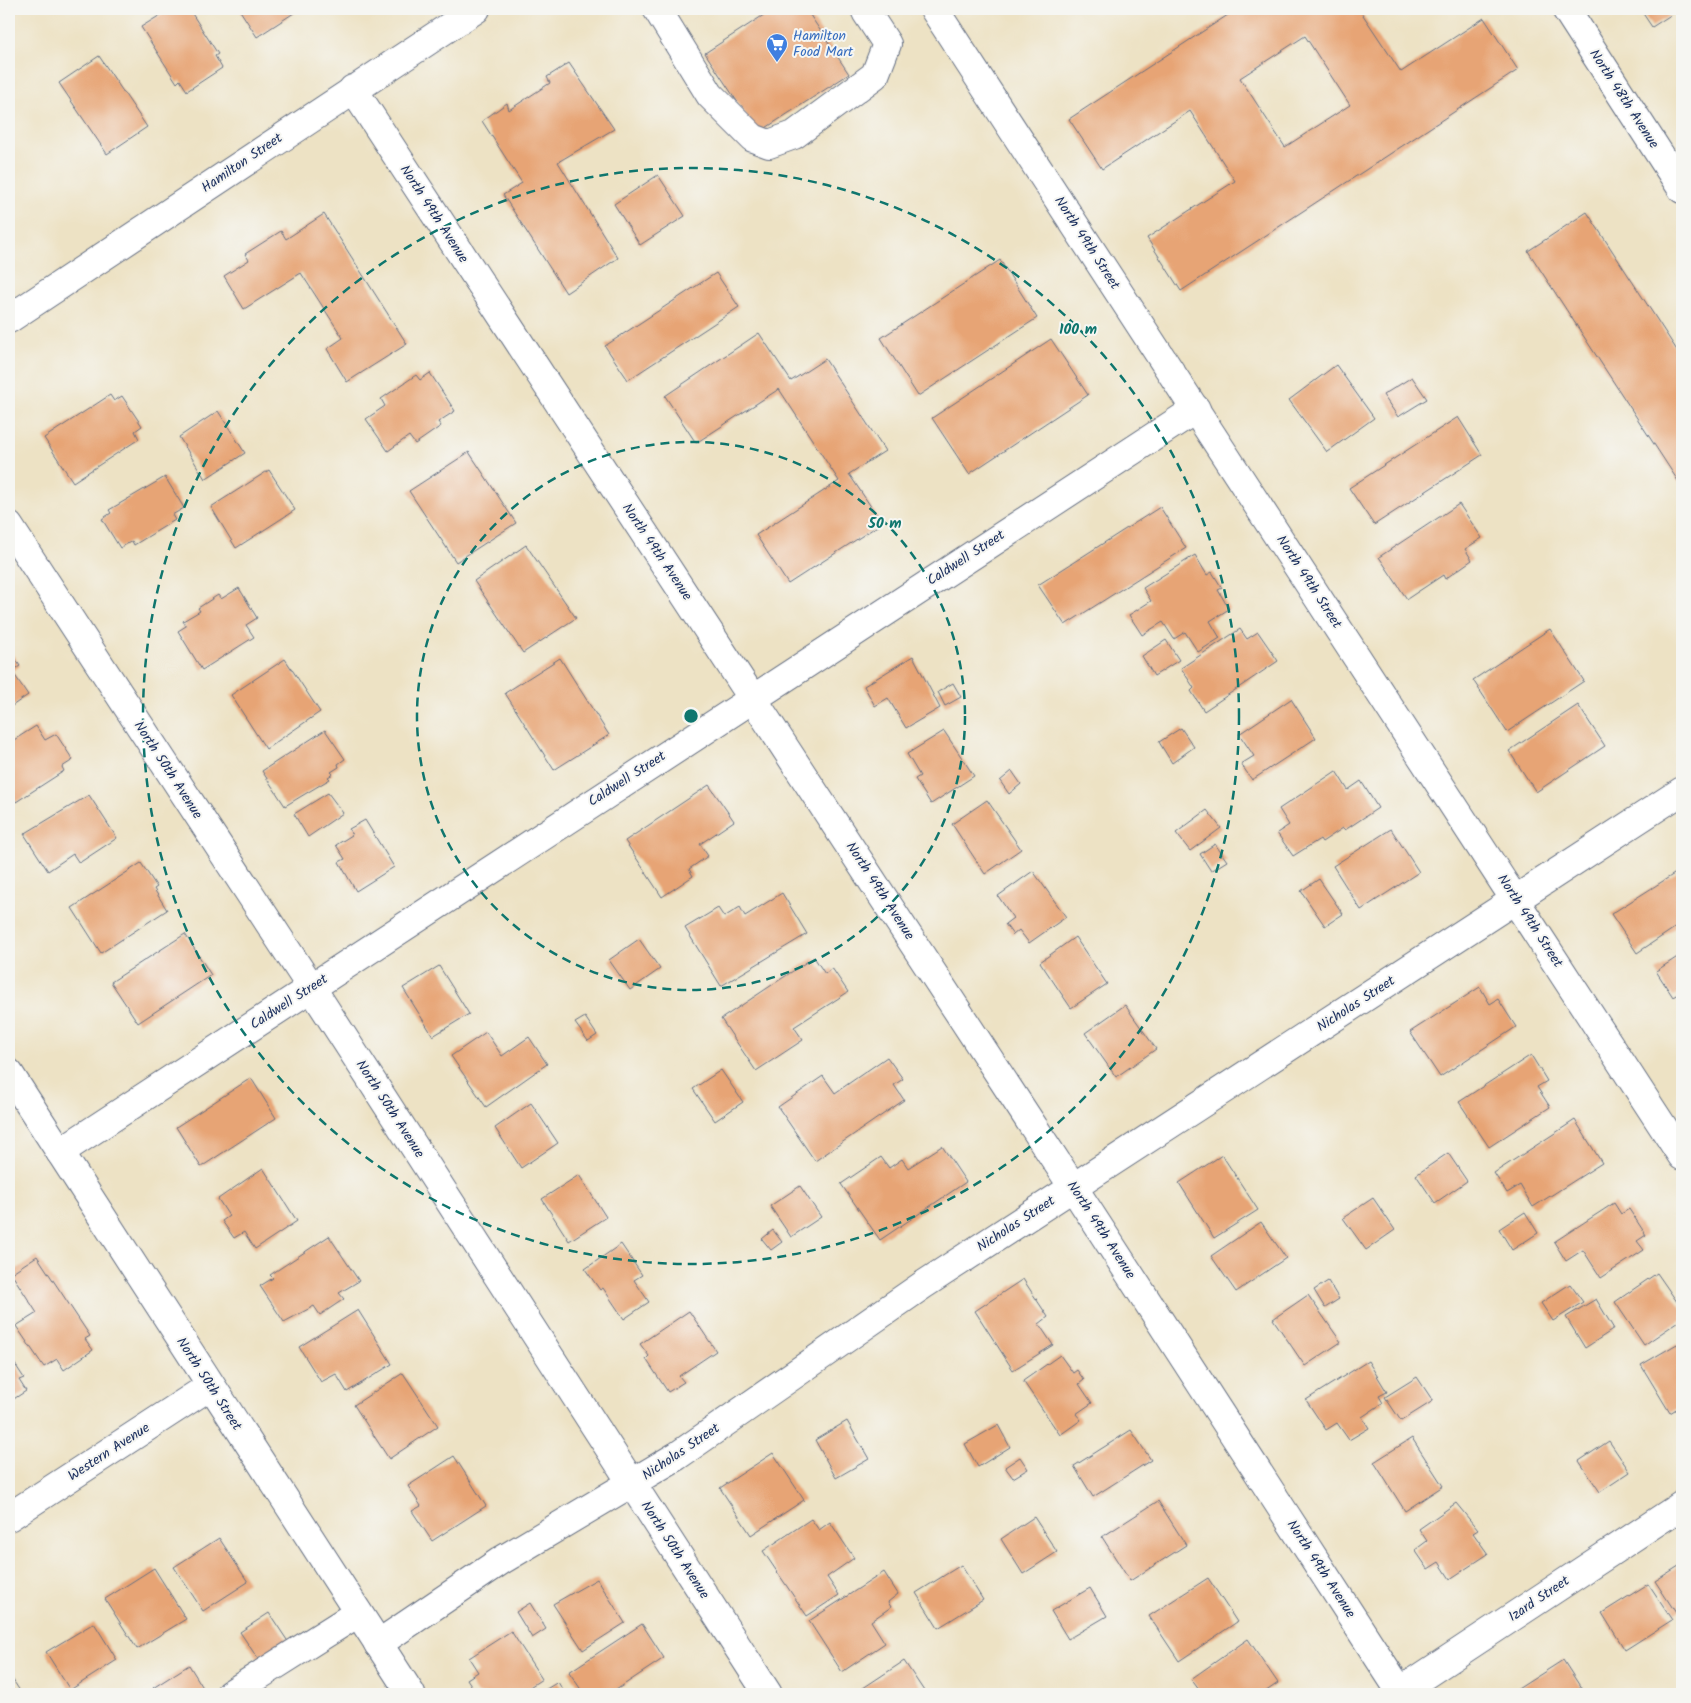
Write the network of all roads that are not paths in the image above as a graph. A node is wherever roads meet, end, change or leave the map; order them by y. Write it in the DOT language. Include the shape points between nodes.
graph roads {
  1 [pos="476,9"];
  2 [pos="934,9"];
  3 [pos="1566,9"];
  4 [pos="867,10"];
  5 [pos="664,11"];
  6 [pos="353,89"];
  7 [pos="1682,189"];
  8 [pos="9,319"];
  9 [pos="1196,409"];
  10 [pos="9,526"];
  11 [pos="753,696"];
  12 [pos="1682,791"];
  13 [pos="1517,900"];
  14 [pos="311,987"];
  15 [pos="9,1073"];
  16 [pos="60,1152"];
  17 [pos="1682,1156"];
  18 [pos="1073,1187"];
  19 [pos="210,1386"];
  20 [pos="633,1484"];
  21 [pos="1682,1505"];
  22 [pos="9,1517"];
  23 [pos="358,1613"];
  24 [pos="378,1644"];
  25 [pos="1400,1693"];
  26 [pos="230,1694"];
  27 [pos="411,1694"];
  28 [pos="768,1694"];
  1 -- 6 [label="street, Hamilton Street"];
  2 -- 9 [label="street, North 49th Street"];
  3 -- 7 [label="street, North 48th Avenue"];
  4 -- 5 [label="street" via="887,44 875,75 794,135 769,144 753,138 710,95"];
  6 -- 8 [label="street, Hamilton Street"];
  6 -- 11 [label="street, North 49th Avenue"];
  9 -- 11 [label="street, Caldwell Street"];
  9 -- 13 [label="street, North 49th Street"];
  10 -- 14 [label="street, North 50th Avenue"];
  11 -- 14 [label="street, Caldwell Street"];
  11 -- 18 [label="street, North 49th Avenue"];
  12 -- 13 [label="street, Nicholas Street"];
  13 -- 17 [label="street, North 49th Street"];
  13 -- 18 [label="street, Nicholas Street"];
  14 -- 16 [label="street, Caldwell Street"];
  14 -- 20 [label="street, North 50th Avenue"];
  15 -- 16 [label="street, North 50th Street"];
  16 -- 19 [label="street, North 50th Street"];
  18 -- 20 [label="street, Nicholas Street" via="922,1285"];
  18 -- 25 [label="street, North 49th Avenue"];
  19 -- 22 [label="street, Western Avenue"];
  19 -- 23 [label="street, North 50th Street"];
  20 -- 24 [label="street, Nicholas Street" via="502,1560"];
  20 -- 28 [label="street, North 50th Avenue"];
  21 -- 25 [label="street, Izard Street"];
  23 -- 24 [label="street, North 50th Street"];
  23 -- 26 [label="street"];
  24 -- 27 [label="street, North 50th Street"];
}
